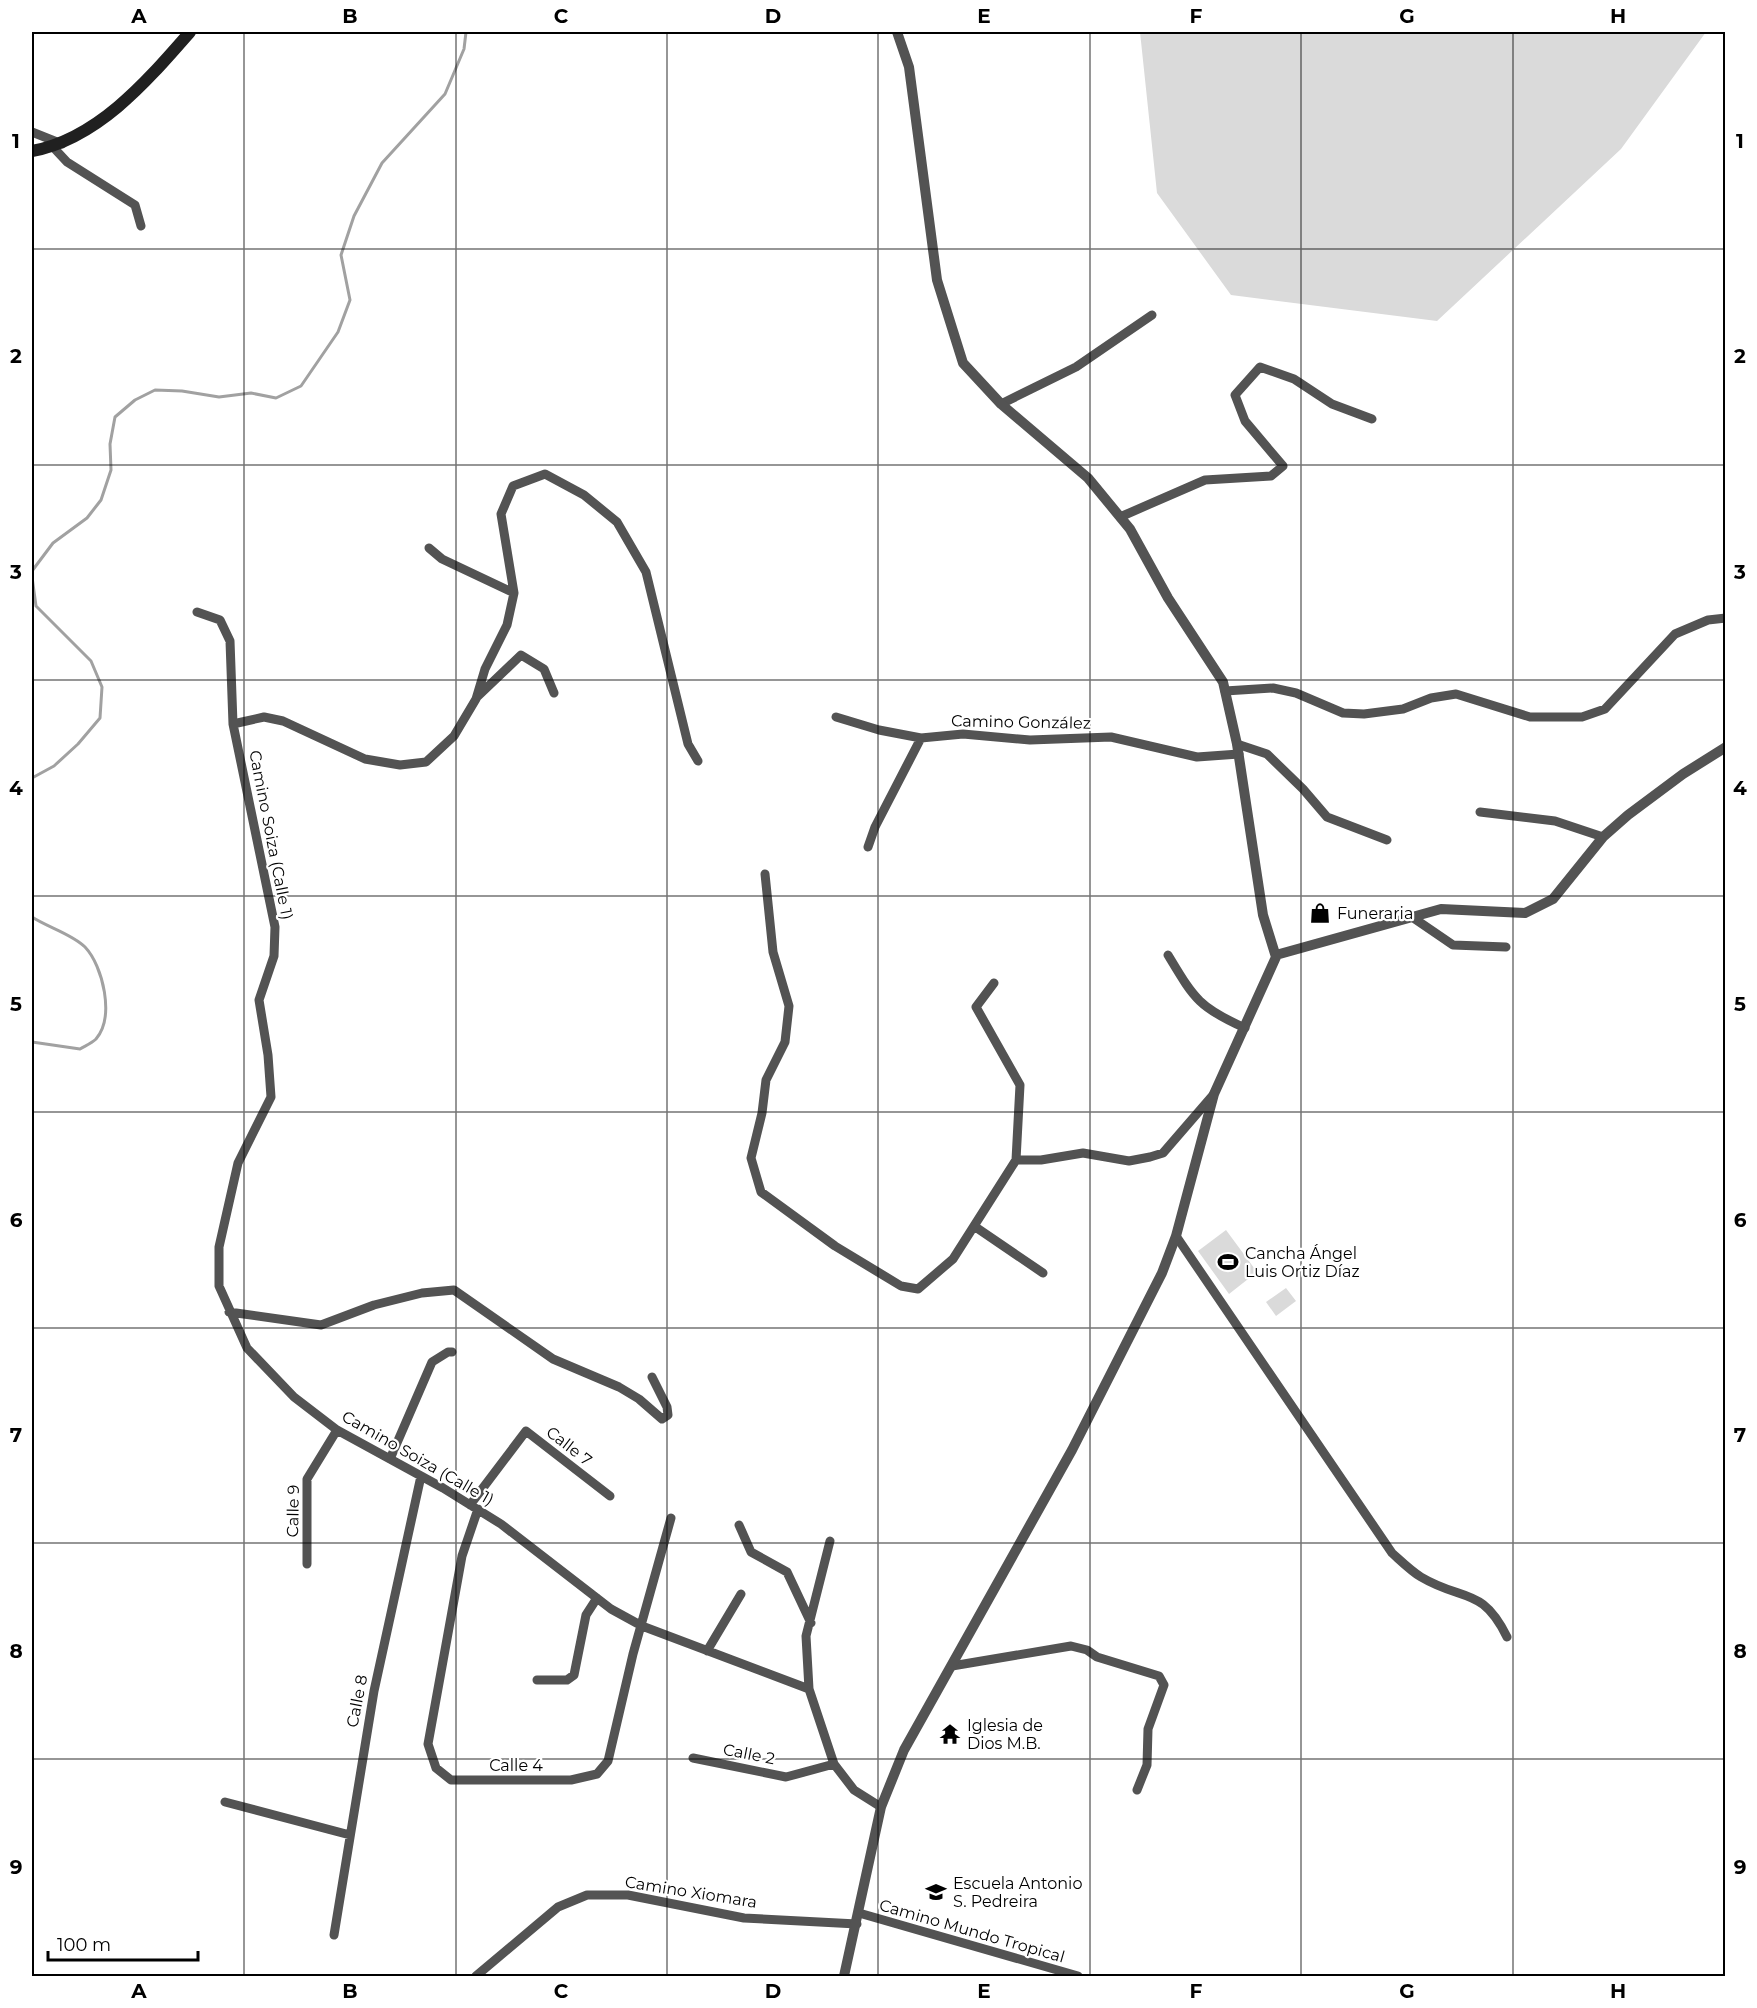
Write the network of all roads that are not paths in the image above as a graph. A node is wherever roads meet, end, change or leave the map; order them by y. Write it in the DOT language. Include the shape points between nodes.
graph roads {
  1 [pos="190,32"];
  2 [pos="897,32"];
  3 [pos="32,132"];
  4 [pos="57,146"];
  5 [pos="32,151"];
  6 [pos="141,226"];
  7 [pos="1152,315"];
  8 [pos="1001,404"];
  9 [pos="1372,419"];
  10 [pos="1119,517"];
  11 [pos="429,548"];
  12 [pos="514,593"];
  13 [pos="197,612"];
  14 [pos="1725,618"];
  15 [pos="1225,691"];
  16 [pos="554,693"];
  17 [pos="476,699"];
  18 [pos="836,717"];
  19 [pos="233,724"];
  20 [pos="921,738"];
  21 [pos="1725,747"];
  22 [pos="1238,749"];
  23 [pos="698,761"];
  24 [pos="1480,812"];
  25 [pos="1603,837"];
  26 [pos="1387,840"];
  27 [pos="868,847"];
  28 [pos="765,874"];
  29 [pos="1412,917"];
  30 [pos="1506,946"];
  31 [pos="1168,955"];
  32 [pos="1276,955"];
  33 [pos="994,983"];
  34 [pos="1245,1028"];
  35 [pos="1214,1094"];
  36 [pos="1016,1160"];
  37 [pos="974,1226"];
  38 [pos="1176,1236"];
  39 [pos="1043,1273"];
  40 [pos="229,1312"];
  41 [pos="452,1352"];
  42 [pos="651,1377"];
  43 [pos="336,1430"];
  44 [pos="390,1459"];
  45 [pos="421,1476"];
  46 [pos="610,1496"];
  47 [pos="474,1507"];
  48 [pos="670,1518"];
  49 [pos="739,1525"];
  50 [pos="830,1541"];
  51 [pos="307,1564"];
  52 [pos="741,1594"];
  53 [pos="597,1598"];
  54 [pos="811,1623"];
  55 [pos="642,1626"];
  56 [pos="1508,1637"];
  57 [pos="707,1651"];
  58 [pos="952,1666"];
  59 [pos="537,1680"];
  60 [pos="809,1689"];
  61 [pos="693,1758"];
  62 [pos="834,1764"];
  63 [pos="1137,1790"];
  64 [pos="225,1802"];
  65 [pos="881,1807"];
  66 [pos="350,1835"];
  67 [pos="858,1919"];
  68 [pos="334,1935"];
  69 [pos="476,1977"];
  70 [pos="844,1977"];
  71 [pos="1078,1977"];
  1 -- 4 [label="main road" via="128,98"];
  2 -- 8 [label="street" via="909,67 937,280 963,363"];
  3 -- 4 [label="street"];
  4 -- 5 [label="main road"];
  4 -- 6 [label="street" via="67,162 135,205"];
  7 -- 8 [label="street" via="1076,367"];
  8 -- 10 [label="street" via="1088,478"];
  9 -- 10 [label="street" via="1332,404 1293,379 1260,367 1235,395 1245,421 1283,466 1271,476 1205,480"];
  10 -- 15 [label="street"];
  11 -- 12 [label="street" via="442,559"];
  12 -- 17 [label="street" via="507,625 485,669"];
  12 -- 23 [label="street" via="501,514 513,486 545,474 584,495 617,522 646,572 688,744"];
  13 -- 19 [label="street, Camino Soiza (Calle 1)" via="220,620 231,641"];
  14 -- 15 [label="street" via="1707,620 1676,634 1605,709 1582,717 1530,717 1456,694 1403,709 1364,714 1343,713 1296,693 1273,688"];
  15 -- 22 [label="street"];
  16 -- 17 [label="street" via="544,669 521,655"];
  17 -- 19 [label="street" via="454,736 426,762 400,765 365,759 283,721 264,717"];
  18 -- 20 [label="street, Camino González"];
  19 -- 40 [label="street, Camino Soiza (Calle 1)" via="275,927 274,956 259,1000 271,1097 238,1163 219,1247 219,1286"];
  20 -- 22 [label="street, Camino González" via="963,734 1030,740 1111,737 1197,757"];
  20 -- 27 [label="street"];
  21 -- 25 [label="street" via="1628,814"];
  22 -- 26 [label="street" via="1267,754 1328,817"];
  22 -- 32 [label="street" via="1263,915"];
  24 -- 25 [label="street" via="1555,821"];
  25 -- 29 [label="street" via="1552,899 1525,913 1441,909"];
  28 -- 37 [label="street" via="773,952 789,1006 785,1042 766,1080 751,1158 761,1192 835,1246 901,1286 918,1289 952,1259"];
  29 -- 30 [label="street" via="1453,945"];
  29 -- 32 [label="street"];
  31 -- 34 [label="street" via="1198,1000 1212,1013"];
  32 -- 34 [label="street"];
  33 -- 36 [label="street" via="976,1007 1020,1085"];
  34 -- 35 [label="street"];
  35 -- 36 [label="street" via="1163,1153 1129,1161 1083,1153"];
  35 -- 38 [label="street"];
  36 -- 37 [label="street"];
  37 -- 39 [label="street"];
  38 -- 56 [label="street" via="1392,1553 1421,1577 1483,1601"];
  38 -- 58 [label="street" via="1152,1295 1072,1450"];
  40 -- 42 [label="street" via="321,1325 383,1303 454,1290 553,1359 619,1387 662,1419 668,1415 667,1407"];
  40 -- 43 [label="street, Camino Soiza (Calle 1)" via="247,1348 294,1397"];
  41 -- 44 [label="street" via="432,1362"];
  43 -- 44 [label="street, Camino Soiza (Calle 1)"];
  43 -- 51 [label="street, Calle 9" via="307,1479"];
  44 -- 45 [label="street, Camino Soiza (Calle 1)"];
  45 -- 47 [label="street, Camino Soiza (Calle 1)"];
  45 -- 66 [label="street, Calle 8" via="374,1691"];
  46 -- 47 [label="street, Calle 7" via="526,1431"];
  47 -- 53 [label="street, Camino Soiza (Calle 1)"];
  47 -- 55 [label="street, Calle 4" via="428,1744 435,1768 451,1780 571,1780 597,1774 608,1761"];
  48 -- 55 [label="street, Calle 4"];
  49 -- 54 [label="street" via="751,1552 787,1572"];
  50 -- 54 [label="street"];
  52 -- 57 [label="street"];
  53 -- 55 [label="street, Camino Soiza (Calle 1)"];
  53 -- 59 [label="street" via="586,1615 574,1675 567,1680"];
  54 -- 60 [label="street" via="806,1636"];
  55 -- 57 [label="street, Camino Soiza (Calle 1)"];
  57 -- 60 [label="street, Camino Soiza (Calle 1)"];
  58 -- 63 [label="street" via="1071,1646 1160,1676 1164,1685 1148,1729 1147,1765"];
  58 -- 65 [label="street" via="904,1750"];
  60 -- 62 [label="street"];
  61 -- 62 [label="street, Calle 2" via="786,1777"];
  62 -- 65 [label="street" via="854,1790"];
  64 -- 66 [label="street"];
  65 -- 67 [label="street"];
  66 -- 68 [label="street, Calle 8"];
  67 -- 69 [label="street, Camino Xiomara" via="744,1918 628,1895 587,1895 558,1907"];
  67 -- 70 [label="street"];
  67 -- 71 [label="street, Camino Mundo Tropical"];
}
